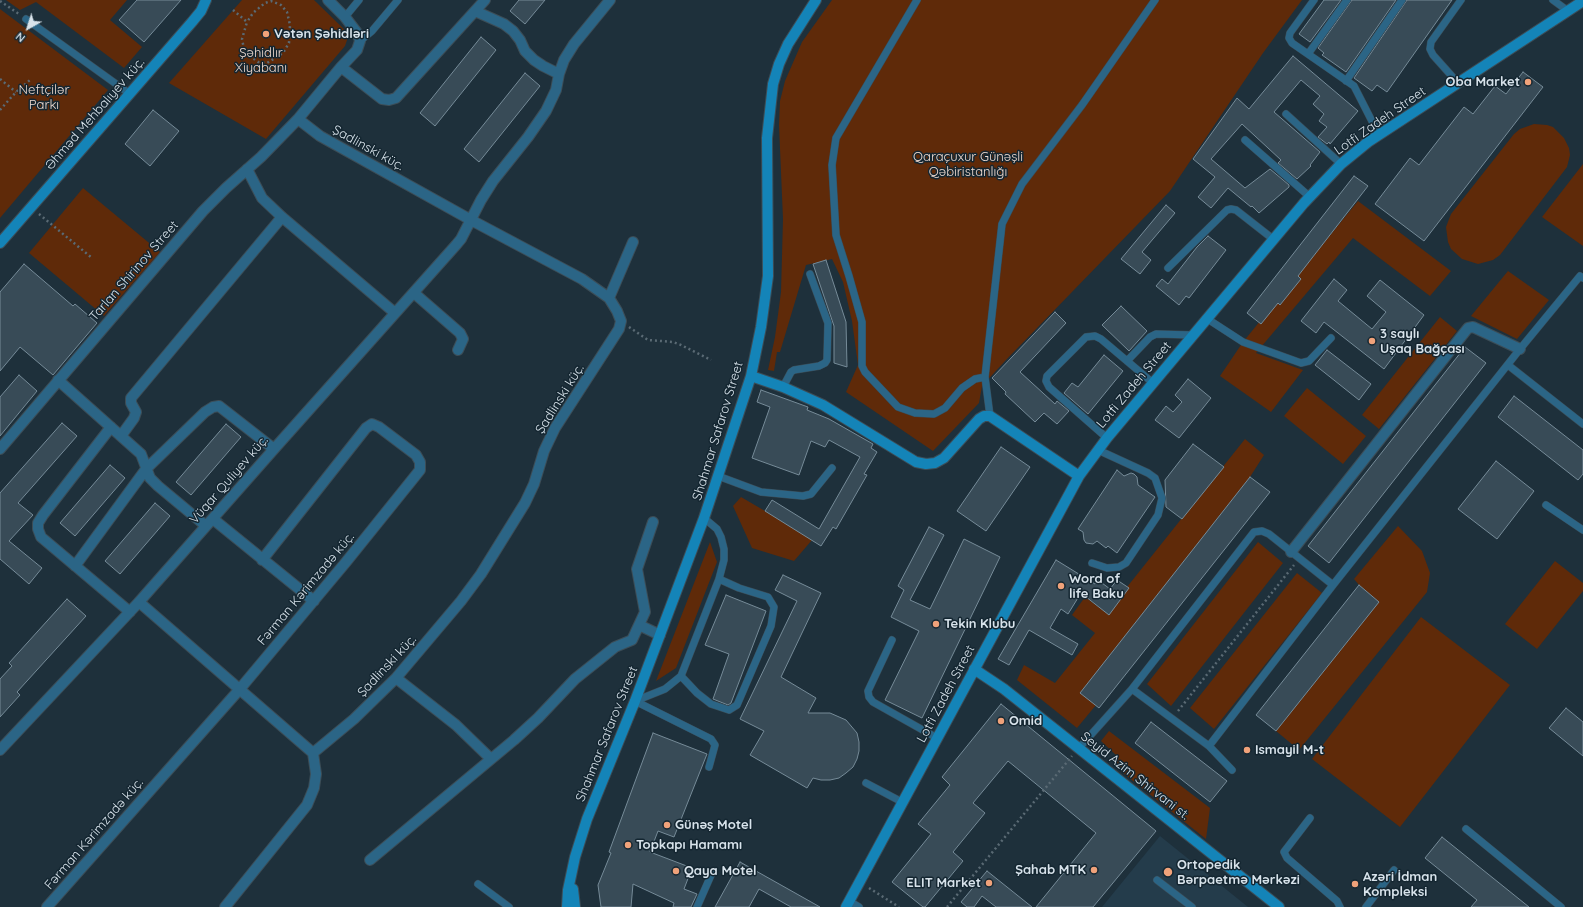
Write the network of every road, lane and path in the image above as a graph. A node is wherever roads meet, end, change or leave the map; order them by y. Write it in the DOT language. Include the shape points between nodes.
graph roads {
  1 [pos="206,0"];
  2 [pos="328,0"];
  3 [pos="359,0"];
  4 [pos="398,0"];
  5 [pos="485,0"];
  6 [pos="610,0"];
  7 [pos="816,0"];
  8 [pos="917,0"];
  9 [pos="1155,0"];
  10 [pos="1314,0"];
  11 [pos="1347,0"];
  12 [pos="1402,0"];
  13 [pos="1460,0"];
  14 [pos="1553,0"];
  15 [pos="0,1"];
  16 [pos="1583,1"];
  17 [pos="233,10"];
  18 [pos="476,11"];
  19 [pos="1568,11"];
  20 [pos="345,17"];
  21 [pos="26,19"];
  22 [pos="247,22"];
  23 [pos="360,41"];
  24 [pos="1308,54"];
  25 [pos="341,66"];
  26 [pos="559,74"];
  27 [pos="0,78"];
  28 [pos="30,80"];
  29 [pos="1346,81"];
  30 [pos="1458,83"];
  31 [pos="16,92"];
  32 [pos="130,94"];
  33 [pos="0,110"];
  34 [pos="1286,114"];
  35 [pos="298,119"];
  36 [pos="1379,135"];
  37 [pos="1245,140"];
  38 [pos="1341,164"];
  39 [pos="247,169"];
  40 [pos="1310,197"];
  41 [pos="31,207"];
  42 [pos="282,217"];
  43 [pos="471,220"];
  44 [pos="1273,239"];
  45 [pos="633,242"];
  46 [pos="0,243"];
  47 [pos="92,258"];
  48 [pos="1168,268"];
  49 [pos="810,274"];
  50 [pos="1582,276"];
  51 [pos="414,293"];
  52 [pos="610,298"];
  53 [pos="395,313"];
  54 [pos="1206,318"];
  55 [pos="621,321"];
  56 [pos="1193,335"];
  57 [pos="1331,338"];
  58 [pos="1520,349"];
  59 [pos="458,350"];
  60 [pos="711,360"];
  61 [pos="1127,361"];
  62 [pos="1508,365"];
  63 [pos="751,376"];
  64 [pos="985,377"];
  65 [pos="58,380"];
  66 [pos="1153,383"];
  67 [pos="783,387"];
  68 [pos="990,416"];
  69 [pos="1583,424"];
  70 [pos="111,427"];
  71 [pos="122,436"];
  72 [pos="1107,438"];
  73 [pos="0,449"];
  74 [pos="274,449"];
  75 [pos="1098,450"];
  76 [pos="832,468"];
  77 [pos="146,469"];
  78 [pos="718,476"];
  79 [pos="1079,476"];
  80 [pos="1546,506"];
  81 [pos="704,518"];
  82 [pos="209,522"];
  83 [pos="653,522"];
  84 [pos="1583,530"];
  85 [pos="1295,555"];
  86 [pos="262,560"];
  87 [pos="1092,563"];
  88 [pos="75,566"];
  89 [pos="719,579"];
  90 [pos="1333,584"];
  91 [pos="314,601"];
  92 [pos="139,602"];
  93 [pos="130,612"];
  94 [pos="639,625"];
  95 [pos="660,634"];
  96 [pos="892,640"];
  97 [pos="974,669"];
  98 [pos="681,676"];
  99 [pos="396,678"];
  100 [pos="1132,689"];
  101 [pos="239,690"];
  102 [pos="634,701"];
  103 [pos="1172,719"];
  104 [pos="937,738"];
  105 [pos="1209,746"];
  106 [pos="1079,748"];
  107 [pos="0,750"];
  108 [pos="313,753"];
  109 [pos="490,758"];
  110 [pos="709,767"];
  111 [pos="1232,770"];
  112 [pos="866,783"];
  113 [pos="902,802"];
  114 [pos="1310,818"];
  115 [pos="1466,829"];
  116 [pos="370,860"];
  117 [pos="572,869"];
  118 [pos="1394,870"];
  119 [pos="712,873"];
  120 [pos="1158,880"];
  121 [pos="859,882"];
  122 [pos="478,884"];
  123 [pos="847,904"];
  124 [pos="47,907"];
  125 [pos="225,907"];
  126 [pos="509,907"];
  127 [pos="567,907"];
  128 [pos="575,907"];
  129 [pos="697,907"];
  130 [pos="859,907"];
  131 [pos="899,907"];
  132 [pos="947,907"];
  133 [pos="1192,907"];
  134 [pos="1279,907"];
  135 [pos="1340,907"];
  136 [pos="1366,907"];
  137 [pos="1561,907"];
  1 -- 32 [label="main road, Əhməd Mehbalıyev küç." via="201,11"];
  2 -- 20 [label="street"];
  3 -- 20 [label="lane"];
  4 -- 23 [label="lane" via="372,31"];
  5 -- 18 [label="street"];
  6 -- 26 [label="street" via="574,44"];
  7 -- 63 [label="main road, Shahmar Safarov Street" via="788,44 772,90 767,138 768,276"];
  8 -- 64 [label="lane" via="836,138 832,165 836,235 862,322 862,366 898,407 915,413 934,414 945,408 962,388 975,379"];
  9 -- 64 [label="lane" via="1082,105 1022,184 1002,224"];
  10 -- 24 [label="lane" via="1289,38"];
  11 -- 24 [label="lane"];
  12 -- 29 [label="lane"];
  13 -- 30 [label="lane" via="1431,42 1430,49"];
  14 -- 19 [label="lane"];
  15 -- 21 [label="path"];
  16 -- 19 [label="main road, Lotfi Zadeh Street"];
  17 -- 22 [label="path"];
  18 -- 25 [label="street" via="396,98 382,99"];
  18 -- 26 [label="street" via="504,24 520,40 525,51 534,60"];
  19 -- 30 [label="main road, Lotfi Zadeh Street"];
  20 -- 23 [label="street" via="358,34"];
  21 -- 32 [label="lane"];
  22 -- 22 [label="path" via="242,39 244,48 250,56 258,62 267,63 283,53 289,43 290,25 287,12 281,5 271,1 265,3"];
  23 -- 25 [label="street" via="357,50"];
  24 -- 29 [label="lane"];
  25 -- 35 [label="street"];
  26 -- 43 [label="street" via="556,90 546,111 493,181"];
  27 -- 31 [label="path"];
  28 -- 31 [label="path"];
  29 -- 36 [label="lane" via="1354,86"];
  30 -- 36 [label="main road, Lotfi Zadeh Street"];
  31 -- 33 [label="path"];
  32 -- 41 [label="main road, Əhməd Mehbalıyev küç."];
  34 -- 38 [label="lane"];
  35 -- 39 [label="street, Tarlan Shirinov Street"];
  35 -- 43 [label="street, Şadlinski küç." via="320,136"];
  36 -- 38 [label="main road, Lotfi Zadeh Street"];
  37 -- 40 [label="lane"];
  38 -- 40 [label="main road, Lotfi Zadeh Street"];
  39 -- 42 [label="street" via="262,198"];
  39 -- 65 [label="street, Tarlan Shirinov Street" via="203,211"];
  40 -- 44 [label="main road, Lotfi Zadeh Street"];
  41 -- 46 [label="main road, Əhməd Mehbalıyev küç."];
  41 -- 47 [label="path"];
  42 -- 53 [label="street"];
  42 -- 71 [label="street" via="131,398 136,412"];
  43 -- 51 [label="street, Vüqar Quliyev küç." via="456,245"];
  43 -- 52 [label="street, Şadlinski küç." via="582,279"];
  44 -- 48 [label="lane" via="1231,208"];
  44 -- 54 [label="main road, Lotfi Zadeh Street"];
  45 -- 52 [label="street"];
  49 -- 67 [label="lane" via="828,323 826,360 819,366 794,370"];
  50 -- 58 [label="lane"];
  51 -- 53 [label="street, Vüqar Quliyev küç."];
  51 -- 59 [label="street" via="460,333 463,338"];
  52 -- 55 [label="street, Şadlinski küç."];
  53 -- 74 [label="street, Vüqar Quliyev küç."];
  54 -- 56 [label="main road, Lotfi Zadeh Street"];
  54 -- 57 [label="lane" via="1243,342 1301,363 1309,361"];
  55 -- 60 [label="path" via="648,340 673,342"];
  55 -- 99 [label="street, Şadlinski küç." via="619,329 555,428 525,503 481,574"];
  56 -- 61 [label="lane" via="1156,334"];
  56 -- 66 [label="main road, Lotfi Zadeh Street"];
  58 -- 62 [label="lane"];
  58 -- 85 [label="street" via="1473,327 1468,328"];
  61 -- 66 [label="lane"];
  61 -- 72 [label="lane" via="1101,339 1086,336 1047,376 1049,387"];
  62 -- 69 [label="lane"];
  62 -- 90 [label="lane"];
  63 -- 67 [label="main road"];
  63 -- 78 [label="main road, Shahmar Safarov Street"];
  64 -- 68 [label="lane"];
  65 -- 70 [label="street"];
  65 -- 73 [label="street, Tarlan Shirinov Street"];
  66 -- 72 [label="main road, Lotfi Zadeh Street"];
  67 -- 68 [label="main road" via="823,405 916,462 926,464 944,458 979,419"];
  68 -- 79 [label="main road"];
  70 -- 71 [label="street"];
  70 -- 88 [label="street" via="38,523 41,537"];
  71 -- 77 [label="street" via="141,454"];
  72 -- 75 [label="main road, Lotfi Zadeh Street"];
  74 -- 77 [label="street" via="219,406 212,407"];
  74 -- 82 [label="street, Vüqar Quliyev küç."];
  75 -- 79 [label="main road, Lotfi Zadeh Street"];
  75 -- 87 [label="lane" via="1155,478 1162,498 1158,515 1126,563 1120,567 1107,568"];
  76 -- 78 [label="lane" via="811,494 803,496 761,492"];
  77 -- 82 [label="street" via="158,486"];
  77 -- 88 [label="street"];
  78 -- 81 [label="main road, Shahmar Safarov Street"];
  79 -- 97 [label="main road, Lotfi Zadeh Street"];
  80 -- 84 [label="lane"];
  81 -- 89 [label="lane" via="717,529 724,549"];
  81 -- 95 [label="main road, Shahmar Safarov Street"];
  82 -- 86 [label="street"];
  82 -- 92 [label="street, Vüqar Quliyev küç."];
  83 -- 94 [label="street" via="637,569 646,612"];
  85 -- 90 [label="lane"];
  85 -- 100 [label="lane" via="1269,534 1262,531 1254,532"];
  85 -- 103 [label="path"];
  86 -- 91 [label="street"];
  86 -- 91 [label="street, Fərman Kərimzadə küç." via="366,428 372,424 380,427 416,455 420,462 420,470"];
  88 -- 93 [label="street"];
  89 -- 98 [label="lane"];
  89 -- 98 [label="lane" via="768,597 774,608 771,626 737,705 729,710 711,704 697,694"];
  90 -- 105 [label="lane"];
  91 -- 101 [label="street, Fərman Kərimzadə küç."];
  92 -- 93 [label="street, Vüqar Quliyev küç."];
  92 -- 101 [label="street"];
  93 -- 107 [label="street, Vüqar Quliyev küç."];
  94 -- 95 [label="street"];
  94 -- 109 [label="street" via="632,640 615,647 575,679 538,718"];
  95 -- 102 [label="main road, Shahmar Safarov Street"];
  96 -- 104 [label="lane" via="868,691 869,697 873,702"];
  97 -- 104 [label="main road, Lotfi Zadeh Street"];
  97 -- 106 [label="main road, Seyid Azim Shirvani st." via="1004,689"];
  98 -- 102 [label="lane" via="665,689"];
  99 -- 108 [label="street, Şadlinski küç." via="354,719"];
  99 -- 109 [label="street" via="456,725"];
  100 -- 103 [label="lane"];
  100 -- 106 [label="lane"];
  101 -- 108 [label="street"];
  101 -- 124 [label="street, Fərman Kərimzadə küç."];
  102 -- 110 [label="lane" via="711,739 715,745"];
  102 -- 117 [label="main road, Shahmar Safarov Street" via="587,819"];
  103 -- 105 [label="lane"];
  104 -- 113 [label="main road, Lotfi Zadeh Street"];
  105 -- 111 [label="lane"];
  106 -- 132 [label="path"];
  106 -- 134 [label="main road, Seyid Azim Shirvani st."];
  108 -- 125 [label="street" via="316,774 307,805"];
  109 -- 116 [label="street"];
  112 -- 113 [label="lane"];
  113 -- 121 [label="main road, Lotfi Zadeh Street"];
  114 -- 135 [label="lane" via="1284,852 1287,858 1337,901"];
  115 -- 137 [label="lane"];
  117 -- 127 [label="main road, Shahmar Safarov Street"];
  117 -- 128 [label="main road"];
  118 -- 136 [label="lane"];
  119 -- 129 [label="lane"];
  120 -- 133 [label="lane"];
  121 -- 123 [label="main road, Lotfi Zadeh Street"];
  121 -- 131 [label="path"];
  122 -- 126 [label="lane"];
  123 -- 130 [label="lane"];
}
